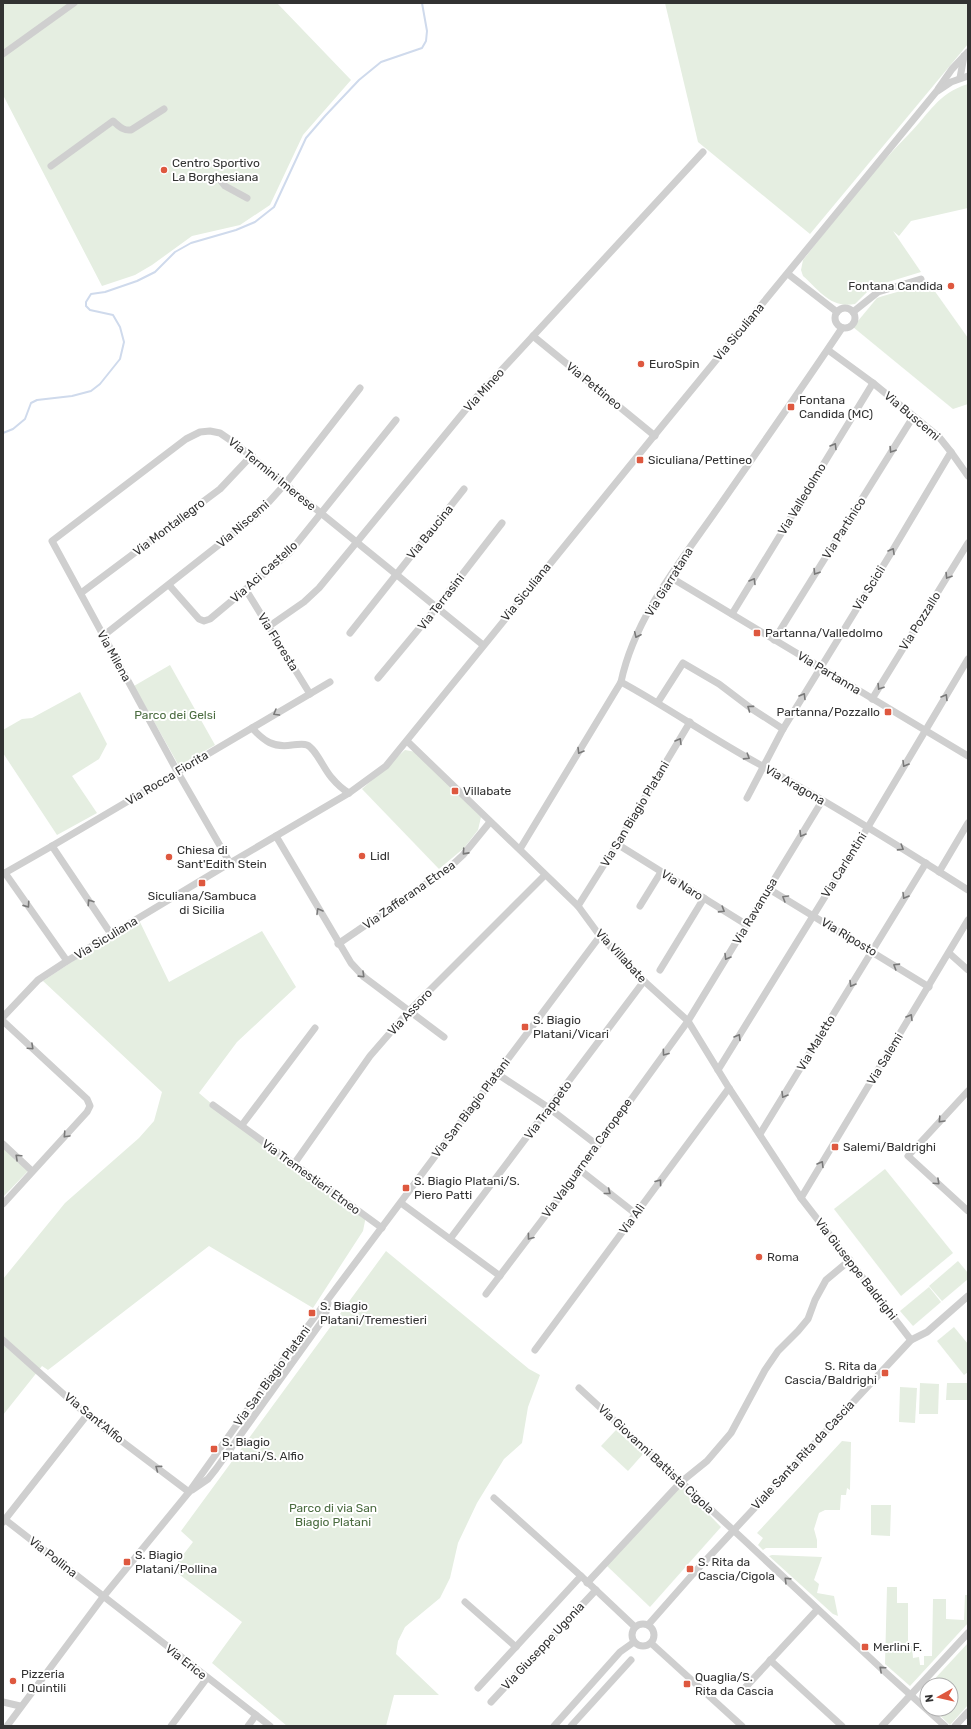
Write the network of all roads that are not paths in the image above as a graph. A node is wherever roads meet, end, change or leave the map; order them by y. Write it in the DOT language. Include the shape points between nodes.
graph roads {
  1 [pos="74,3"];
  2 [pos="3,54"];
  3 [pos="966,54"];
  4 [pos="968,76"];
  5 [pos="960,78"];
  6 [pos="936,92"];
  7 [pos="164,109"];
  8 [pos="703,152"];
  9 [pos="51,166"];
  10 [pos="218,177"];
  11 [pos="247,198"];
  12 [pos="788,274"];
  13 [pos="922,279"];
  14 [pos="837,312"];
  15 [pos="853,312"];
  16 [pos="842,328"];
  17 [pos="533,336"];
  18 [pos="828,350"];
  19 [pos="872,383"];
  20 [pos="360,388"];
  21 [pos="913,417"];
  22 [pos="396,420"];
  23 [pos="655,436"];
  24 [pos="951,452"];
  25 [pos="252,455"];
  26 [pos="968,476"];
  27 [pos="286,483"];
  28 [pos="464,489"];
  29 [pos="321,514"];
  30 [pos="502,523"];
  31 [pos="52,541"];
  32 [pos="357,543"];
  33 [pos="968,543"];
  34 [pos="395,574"];
  35 [pos="670,577"];
  36 [pos="169,585"];
  37 [pos="246,590"];
  38 [pos="81,593"];
  39 [pos="437,607"];
  40 [pos="732,614"];
  41 [pos="268,627"];
  42 [pos="350,633"];
  43 [pos="103,636"];
  44 [pos="774,640"];
  45 [pos="483,645"];
  46 [pos="968,659"];
  47 [pos="820,668"];
  48 [pos="378,678"];
  49 [pos="330,682"];
  50 [pos="621,682"];
  51 [pos="310,694"];
  52 [pos="872,699"];
  53 [pos="658,702"];
  54 [pos="690,722"];
  55 [pos="252,728"];
  56 [pos="783,729"];
  57 [pos="925,731"];
  58 [pos="407,741"];
  59 [pos="968,756"];
  60 [pos="763,766"];
  61 [pos="177,771"];
  62 [pos="349,793"];
  63 [pos="747,798"];
  64 [pos="822,801"];
  65 [pos="490,822"];
  66 [pos="968,824"];
  67 [pos="868,827"];
  68 [pos="276,836"];
  69 [pos="617,844"];
  70 [pos="52,846"];
  71 [pos="520,849"];
  72 [pos="230,863"];
  73 [pos="926,863"];
  74 [pos="661,872"];
  75 [pos="939,872"];
  76 [pos="4,873"];
  77 [pos="546,876"];
  78 [pos="769,889"];
  79 [pos="968,890"];
  80 [pos="704,898"];
  81 [pos="578,906"];
  82 [pos="640,906"];
  83 [pos="812,915"];
  84 [pos="968,920"];
  85 [pos="747,925"];
  86 [pos="111,934"];
  87 [pos="600,936"];
  88 [pos="338,944"];
  89 [pos="872,951"];
  90 [pos="949,953"];
  91 [pos="67,961"];
  92 [pos="660,970"];
  93 [pos="968,970"];
  94 [pos="644,981"];
  95 [pos="929,987"];
  96 [pos="409,1011"];
  97 [pos="3,1017"];
  98 [pos="3,1021"];
  99 [pos="688,1022"];
  100 [pos="315,1028"];
  101 [pos="444,1037"];
  102 [pos="718,1070"];
  103 [pos="496,1073"];
  104 [pos="729,1088"];
  105 [pos="968,1092"];
  106 [pos="213,1106"];
  107 [pos="550,1108"];
  108 [pos="242,1125"];
  109 [pos="760,1134"];
  110 [pos="3,1144"];
  111 [pos="597,1145"];
  112 [pos="294,1164"];
  113 [pos="580,1170"];
  114 [pos="32,1171"];
  115 [pos="801,1198"];
  116 [pos="401,1203"];
  117 [pos="3,1204"];
  118 [pos="968,1211"];
  119 [pos="636,1214"];
  120 [pos="382,1228"];
  121 [pos="450,1239"];
  122 [pos="850,1260"];
  123 [pos="500,1276"];
  124 [pos="486,1294"];
  125 [pos="968,1296"];
  126 [pos="328,1301"];
  127 [pos="3,1340"];
  128 [pos="911,1340"];
  129 [pos="536,1350"];
  130 [pos="579,1388"];
  131 [pos="87,1415"];
  132 [pos="204,1470"];
  133 [pos="212,1474"];
  134 [pos="681,1482"];
  135 [pos="189,1492"];
  136 [pos="494,1498"];
  137 [pos="4,1520"];
  138 [pos="734,1530"];
  139 [pos="581,1576"];
  140 [pos="587,1583"];
  141 [pos="596,1590"];
  142 [pos="103,1597"];
  143 [pos="465,1602"];
  144 [pos="818,1610"];
  145 [pos="648,1625"];
  146 [pos="635,1627"];
  147 [pos="968,1633"];
  148 [pos="634,1642"];
  149 [pos="652,1644"];
  150 [pos="516,1647"];
  151 [pos="631,1660"];
  152 [pos="770,1660"];
  153 [pos="598,1676"];
  154 [pos="207,1678"];
  155 [pos="608,1686"];
  156 [pos="478,1688"];
  157 [pos="742,1691"];
  158 [pos="911,1695"];
  159 [pos="3,1702"];
  160 [pos="491,1702"];
  161 [pos="20,1706"];
  162 [pos="968,1712"];
  163 [pos="256,1715"];
  164 [pos="7,1726"];
  165 [pos="171,1726"];
  166 [pos="248,1726"];
  167 [pos="270,1726"];
  168 [pos="554,1726"];
  169 [pos="571,1726"];
  170 [pos="742,1726"];
  171 [pos="842,1726"];
  172 [pos="882,1726"];
  173 [pos="945,1726"];
  174 [pos="955,1726"];
  1 -- 2 [label="street"];
  3 -- 5 [label="street"];
  3 -- 6 [label="street"];
  4 -- 5 [label="street, Via Siculiana"];
  5 -- 6 [label="street, Via Siculiana"];
  6 -- 12 [label="street, Via Siculiana"];
  7 -- 9 [label="street" via="131,130 120,128 113,121"];
  8 -- 17 [label="street, Via Mineo"];
  10 -- 11 [label="street" via="225,186"];
  12 -- 14 [label="street"];
  12 -- 23 [label="street, Via Siculiana"];
  13 -- 15 [label="street" via="881,290"];
  14 -- 15 [label="street" via="848,308"];
  14 -- 16 [label="street" via="835,321"];
  15 -- 16 [label="street" via="852,325"];
  16 -- 18 [label="street, Via Giarratana"];
  17 -- 23 [label="street, Via Pettineo"];
  17 -- 32 [label="street, Via Mineo" via="472,402"];
  18 -- 19 [label="street, Via Buscemi"];
  18 -- 35 [label="street, Via Giarratana"];
  19 -- 21 [label="street, Via Buscemi"];
  40 -- 19 [label="street, Via Valledolmo, one-way"];
  20 -- 27 [label="street, Via Niscemi"];
  21 -- 24 [label="street, Via Buscemi" via="938,437"];
  21 -- 44 [label="street, Via Partinico, one-way"];
  22 -- 29 [label="street, Via Aci Castello"];
  23 -- 45 [label="street, Via Siculiana"];
  24 -- 26 [label="street, Via Buscemi"];
  47 -- 24 [label="street, Via Scicli, one-way"];
  25 -- 27 [label="street, Via Termini Imerese"];
  25 -- 31 [label="street, Via Termini Imerese" via="220,433 205,431 195,434 186,438"];
  25 -- 38 [label="street, Via Montallegro" via="223,486"];
  27 -- 29 [label="street, Via Termini Imerese"];
  27 -- 36 [label="street, Via Niscemi" via="256,516"];
  28 -- 34 [label="street, Via Baucina"];
  29 -- 32 [label="street, Via Termini Imerese"];
  29 -- 37 [label="street, Via Aci Castello" via="290,552"];
  30 -- 39 [label="street, Via Terrasini"];
  31 -- 38 [label="street, Via Milena"];
  32 -- 34 [label="street, Via Termini Imerese"];
  32 -- 41 [label="street, Via Mineo" via="311,596"];
  33 -- 52 [label="street, Via Pozzallo, one-way"];
  34 -- 39 [label="street, Via Termini Imerese"];
  34 -- 42 [label="street, Via Baucina"];
  35 -- 40 [label="street, Via Partanna"];
  35 -- 50 [label="street, Via Giarratana, one-way" via="639,631 628,656"];
  36 -- 37 [label="street, Via Aci Castello" via="197,618 204,621"];
  36 -- 43 [label="street, Via Niscemi"];
  37 -- 41 [label="street, Via Floresta"];
  38 -- 43 [label="street, Via Milena"];
  39 -- 45 [label="street, Via Termini Imerese"];
  39 -- 48 [label="street, Via Terrasini"];
  40 -- 44 [label="street, Via Partanna"];
  41 -- 51 [label="street, Via Floresta"];
  43 -- 61 [label="street, Via Milena"];
  44 -- 47 [label="street, Via Partanna"];
  45 -- 58 [label="street, Via Siculiana"];
  57 -- 46 [label="street, Via Carlentini, one-way"];
  47 -- 52 [label="street, Via Partanna"];
  56 -- 47 [label="street, Via Scicli, one-way"];
  49 -- 51 [label="street, Via Rocca Fiorita"];
  50 -- 53 [label="street, Via Aragona"];
  50 -- 71 [label="street, Via Giarratana, one-way"];
  51 -- 55 [label="street, Via Rocca Fiorita, one-way"];
  52 -- 57 [label="street, Via Partanna"];
  53 -- 54 [label="street, Via Aragona"];
  56 -- 53 [label="street, one-way" via="719,684 683,663"];
  54 -- 60 [label="street, Via Aragona, one-way"];
  69 -- 54 [label="street, Via San Biagio Platani, one-way"];
  55 -- 61 [label="street, Via Rocca Fiorita"];
  55 -- 62 [label="street" via="272,744 310,746 331,778"];
  56 -- 60 [label="street, Via Scicli"];
  57 -- 59 [label="street, Via Partanna"];
  57 -- 67 [label="street, Via Carlentini, one-way"];
  58 -- 62 [label="street, Via Siculiana" via="383,769"];
  58 -- 65 [label="street, Via Villabate"];
  60 -- 63 [label="street, Via Scicli"];
  60 -- 64 [label="street, Via Aragona"];
  61 -- 70 [label="street, Via Rocca Fiorita"];
  61 -- 72 [label="street, Via Milena"];
  62 -- 68 [label="street, Via Siculiana"];
  64 -- 67 [label="street, Via Aragona"];
  64 -- 78 [label="street, Via Ravanusa, one-way"];
  65 -- 71 [label="street, Via Villabate"];
  65 -- 88 [label="street, Via Zafferana Etnea, one-way" via="449,868"];
  66 -- 75 [label="street"];
  67 -- 73 [label="street, Via Aragona, one-way"];
  67 -- 83 [label="street, Via Carlentini"];
  68 -- 72 [label="street, Via Siculiana"];
  88 -- 68 [label="street, one-way"];
  69 -- 74 [label="street, Via Naro"];
  69 -- 81 [label="street, Via San Biagio Platani"];
  70 -- 76 [label="street, Via Rocca Fiorita"];
  86 -- 70 [label="street, one-way"];
  71 -- 77 [label="street, Via Villabate"];
  72 -- 86 [label="street, Via Siculiana"];
  73 -- 75 [label="street, Via Aragona"];
  73 -- 89 [label="street, Via Maletto, one-way"];
  74 -- 80 [label="street, Via Naro"];
  74 -- 82 [label="street"];
  75 -- 79 [label="street, Via Aragona"];
  76 -- 91 [label="street, one-way"];
  77 -- 81 [label="street, Via Villabate"];
  77 -- 96 [label="street, Via Assoro"];
  83 -- 78 [label="street, Via Riposto, one-way"];
  78 -- 85 [label="street, Via Ravanusa"];
  80 -- 85 [label="street, Via Naro, one-way"];
  80 -- 92 [label="street"];
  81 -- 87 [label="street, Via Villabate"];
  83 -- 89 [label="street, Via Riposto"];
  102 -- 83 [label="street, Via Carlentini, one-way"];
  84 -- 90 [label="street, Via Salemi"];
  85 -- 99 [label="street, Via Ravanusa, one-way"];
  86 -- 91 [label="street, Via Siculiana"];
  87 -- 94 [label="street, Via Villabate"];
  87 -- 103 [label="street, Via San Biagio Platani"];
  88 -- 96 [label="street, one-way" via="364,977"];
  95 -- 89 [label="street, Via Riposto, one-way"];
  89 -- 109 [label="street, Via Maletto, one-way"];
  90 -- 93 [label="street"];
  90 -- 95 [label="street, Via Salemi"];
  91 -- 97 [label="street, Via Siculiana" via="38,980"];
  94 -- 99 [label="street, Via Villabate"];
  94 -- 107 [label="street, Via Trappeto"];
  115 -- 95 [label="street, Via Salemi, one-way"];
  96 -- 101 [label="street"];
  96 -- 112 [label="street, Via Assoro" via="370,1056"];
  98 -- 114 [label="street, one-way" via="87,1099 90,1106"];
  99 -- 102 [label="street, Via Villabate"];
  99 -- 111 [label="street, Via Valguarnera Caropepe, one-way"];
  100 -- 108 [label="street"];
  102 -- 104 [label="street, Via Villabate"];
  103 -- 107 [label="street"];
  103 -- 116 [label="street, Via San Biagio Platani"];
  104 -- 109 [label="street, Via Villabate"];
  119 -- 104 [label="street, Via Alì, one-way"];
  105 -- 118 [label="street, one-way" via="908,1156"];
  106 -- 108 [label="street, Via Tremestieri Etneo"];
  107 -- 111 [label="street"];
  107 -- 121 [label="street, Via Trappeto"];
  108 -- 112 [label="street, Via Tremestieri Etneo"];
  109 -- 115 [label="street, Via Villabate"];
  114 -- 110 [label="street, one-way"];
  111 -- 113 [label="street, Via Valguarnera Caropepe"];
  112 -- 120 [label="street, Via Tremestieri Etneo"];
  113 -- 119 [label="street, one-way"];
  113 -- 123 [label="street, Via Valguarnera Caropepe, one-way"];
  114 -- 117 [label="street"];
  115 -- 122 [label="street, Via Giuseppe Baldrighi"];
  116 -- 120 [label="street, Via San Biagio Platani"];
  116 -- 121 [label="street"];
  119 -- 129 [label="street, Via Alì"];
  120 -- 126 [label="street, Via San Biagio Platani"];
  121 -- 123 [label="street"];
  122 -- 128 [label="street, Via Giuseppe Baldrighi"];
  122 -- 134 [label="street" via="826,1280 808,1319 778,1351 765,1370 731,1433 707,1461"];
  123 -- 124 [label="street, Via Valguarnera Caropepe"];
  125 -- 128 [label="street, Viale Santa Rita da Cascia" via="927,1332"];
  126 -- 132 [label="street, Via San Biagio Platani"];
  126 -- 133 [label="street, Via San Biagio Platani" via="325,1317"];
  127 -- 131 [label="street, Via Sant'Alfio"];
  128 -- 138 [label="street, Viale Santa Rita da Cascia"];
  130 -- 134 [label="street, Via Giovanni Battista Cigola"];
  135 -- 131 [label="street, Via Sant'Alfio, one-way"];
  131 -- 137 [label="street"];
  132 -- 133 [label="street"];
  132 -- 135 [label="street, Via San Biagio Platani"];
  133 -- 135 [label="street, Via San Biagio Platani" via="208,1480"];
  134 -- 138 [label="street, Via Giovanni Battista Cigola"];
  134 -- 140 [label="street"];
  135 -- 142 [label="street, Via San Biagio Platani"];
  136 -- 139 [label="street"];
  137 -- 142 [label="street, Via Pollina"];
  144 -- 138 [label="street, Via Giovanni Battista Cigola, one-way"];
  138 -- 145 [label="street, Viale Santa Rita da Cascia"];
  139 -- 140 [label="street"];
  139 -- 150 [label="street, Via Giuseppe Ugonia"];
  140 -- 141 [label="street"];
  141 -- 146 [label="street"];
  141 -- 160 [label="street, Via Giuseppe Ugonia"];
  142 -- 154 [label="street, Via Erice"];
  142 -- 161 [label="street, Via San Biagio Platani"];
  143 -- 150 [label="street"];
  144 -- 152 [label="street"];
  158 -- 144 [label="street, Via Giovanni Battista Cigola, one-way"];
  145 -- 146 [label="street"];
  145 -- 149 [label="street" via="655,1634"];
  146 -- 148 [label="street" via="632,1633"];
  147 -- 158 [label="street"];
  148 -- 149 [label="street" via="640,1646"];
  148 -- 153 [label="street" via="620,1652"];
  149 -- 170 [label="street"];
  150 -- 156 [label="street, Via Giuseppe Ugonia"];
  151 -- 155 [label="street"];
  152 -- 157 [label="street"];
  152 -- 171 [label="street"];
  153 -- 155 [label="street"];
  153 -- 168 [label="street"];
  154 -- 163 [label="street, Via Erice"];
  154 -- 165 [label="street"];
  155 -- 169 [label="street"];
  158 -- 172 [label="street"];
  158 -- 173 [label="street, Via Giovanni Battista Cigola"];
  159 -- 161 [label="street"];
  161 -- 164 [label="street, Via San Biagio Platani"];
  162 -- 174 [label="street"];
  163 -- 166 [label="street"];
  163 -- 167 [label="street, Via Erice"];
}
